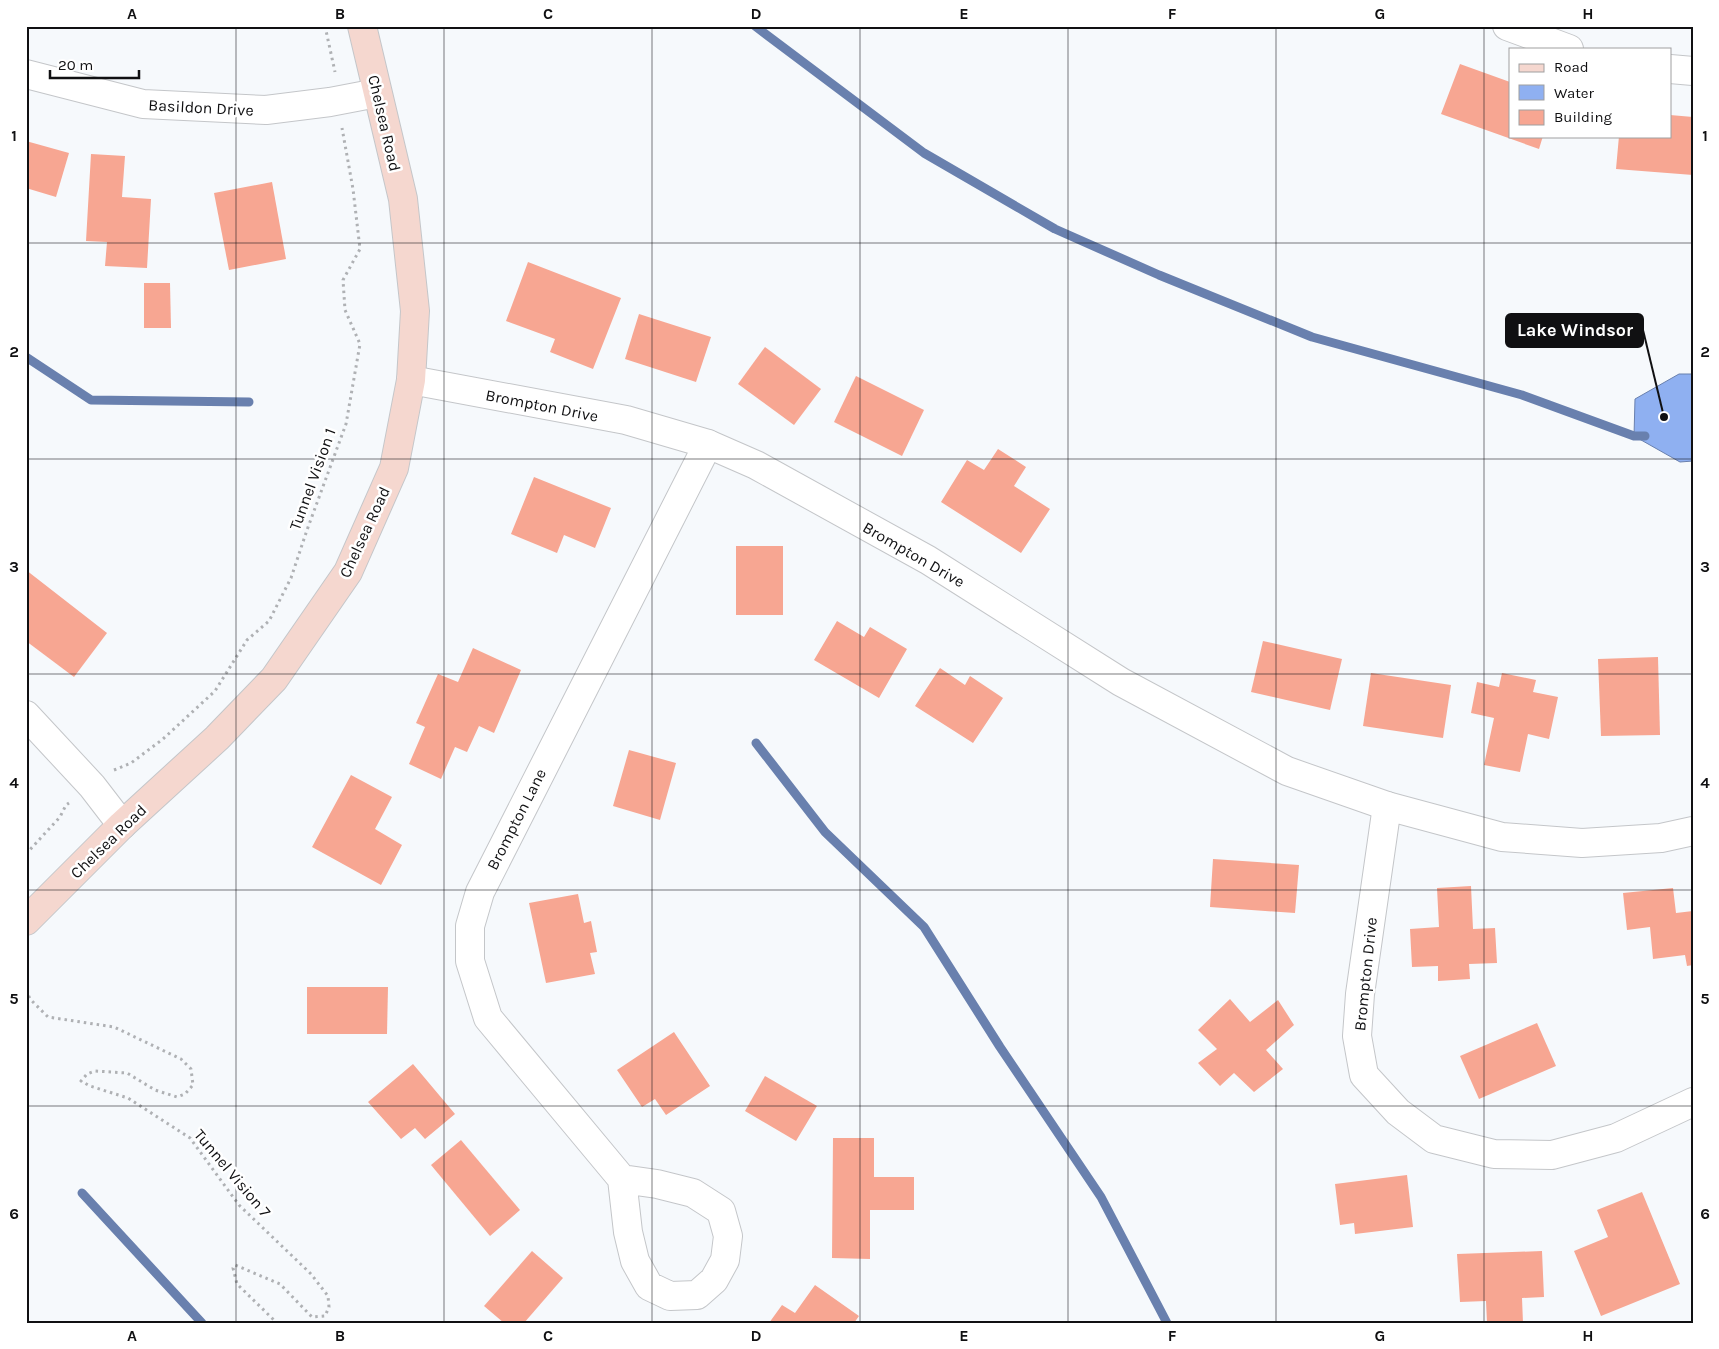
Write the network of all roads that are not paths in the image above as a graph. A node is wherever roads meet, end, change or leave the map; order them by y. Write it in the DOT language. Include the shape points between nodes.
graph roads {
  1 [pos="362,26"];
  2 [pos="1507,26"];
  3 [pos="1565,48"];
  4 [pos="1672,69"];
  5 [pos="1693,71"];
  6 [pos="26,74"];
  7 [pos="378,93"];
  8 [pos="411,380"];
  9 [pos="708,444"];
  10 [pos="26,715"];
  11 [pos="1387,806"];
  12 [pos="122,825"];
  13 [pos="1693,831"];
  14 [pos="26,921"];
  15 [pos="1693,1102"];
  16 [pos="622,1179"];
  1 -- 7 [label="street, Chelsea Road"];
  2 -- 3 [label="street"];
  4 -- 5 [label="street"];
  6 -- 7 [label="street, Basildon Drive" via="152,105 266,110"];
  7 -- 8 [label="street, Chelsea Road" via="403,199 415,311"];
  8 -- 9 [label="street, Brompton Drive" via="626,420"];
  8 -- 12 [label="street, Chelsea Road" via="394,468 348,572 274,679 217,738"];
  9 -- 11 [label="street, Brompton Drive" via="756,464 928,560 1121,682 1287,771"];
  9 -- 16 [label="street, Brompton Lane" via="484,883 470,926 470,960 488,1018"];
  10 -- 12 [label="street" via="92,786"];
  11 -- 13 [label="street, Brompton Drive" via="1502,837 1582,843 1661,838"];
  11 -- 15 [label="street, Brompton Drive" via="1357,1036 1364,1075 1398,1112 1434,1139 1494,1154 1552,1155 1616,1138"];
  12 -- 14 [label="street, Chelsea Road"];
  16 -- 16 [label="street" via="630,1242 649,1286 670,1296 697,1295 714,1280 726,1260 728,1236 721,1211 693,1193"];
}
